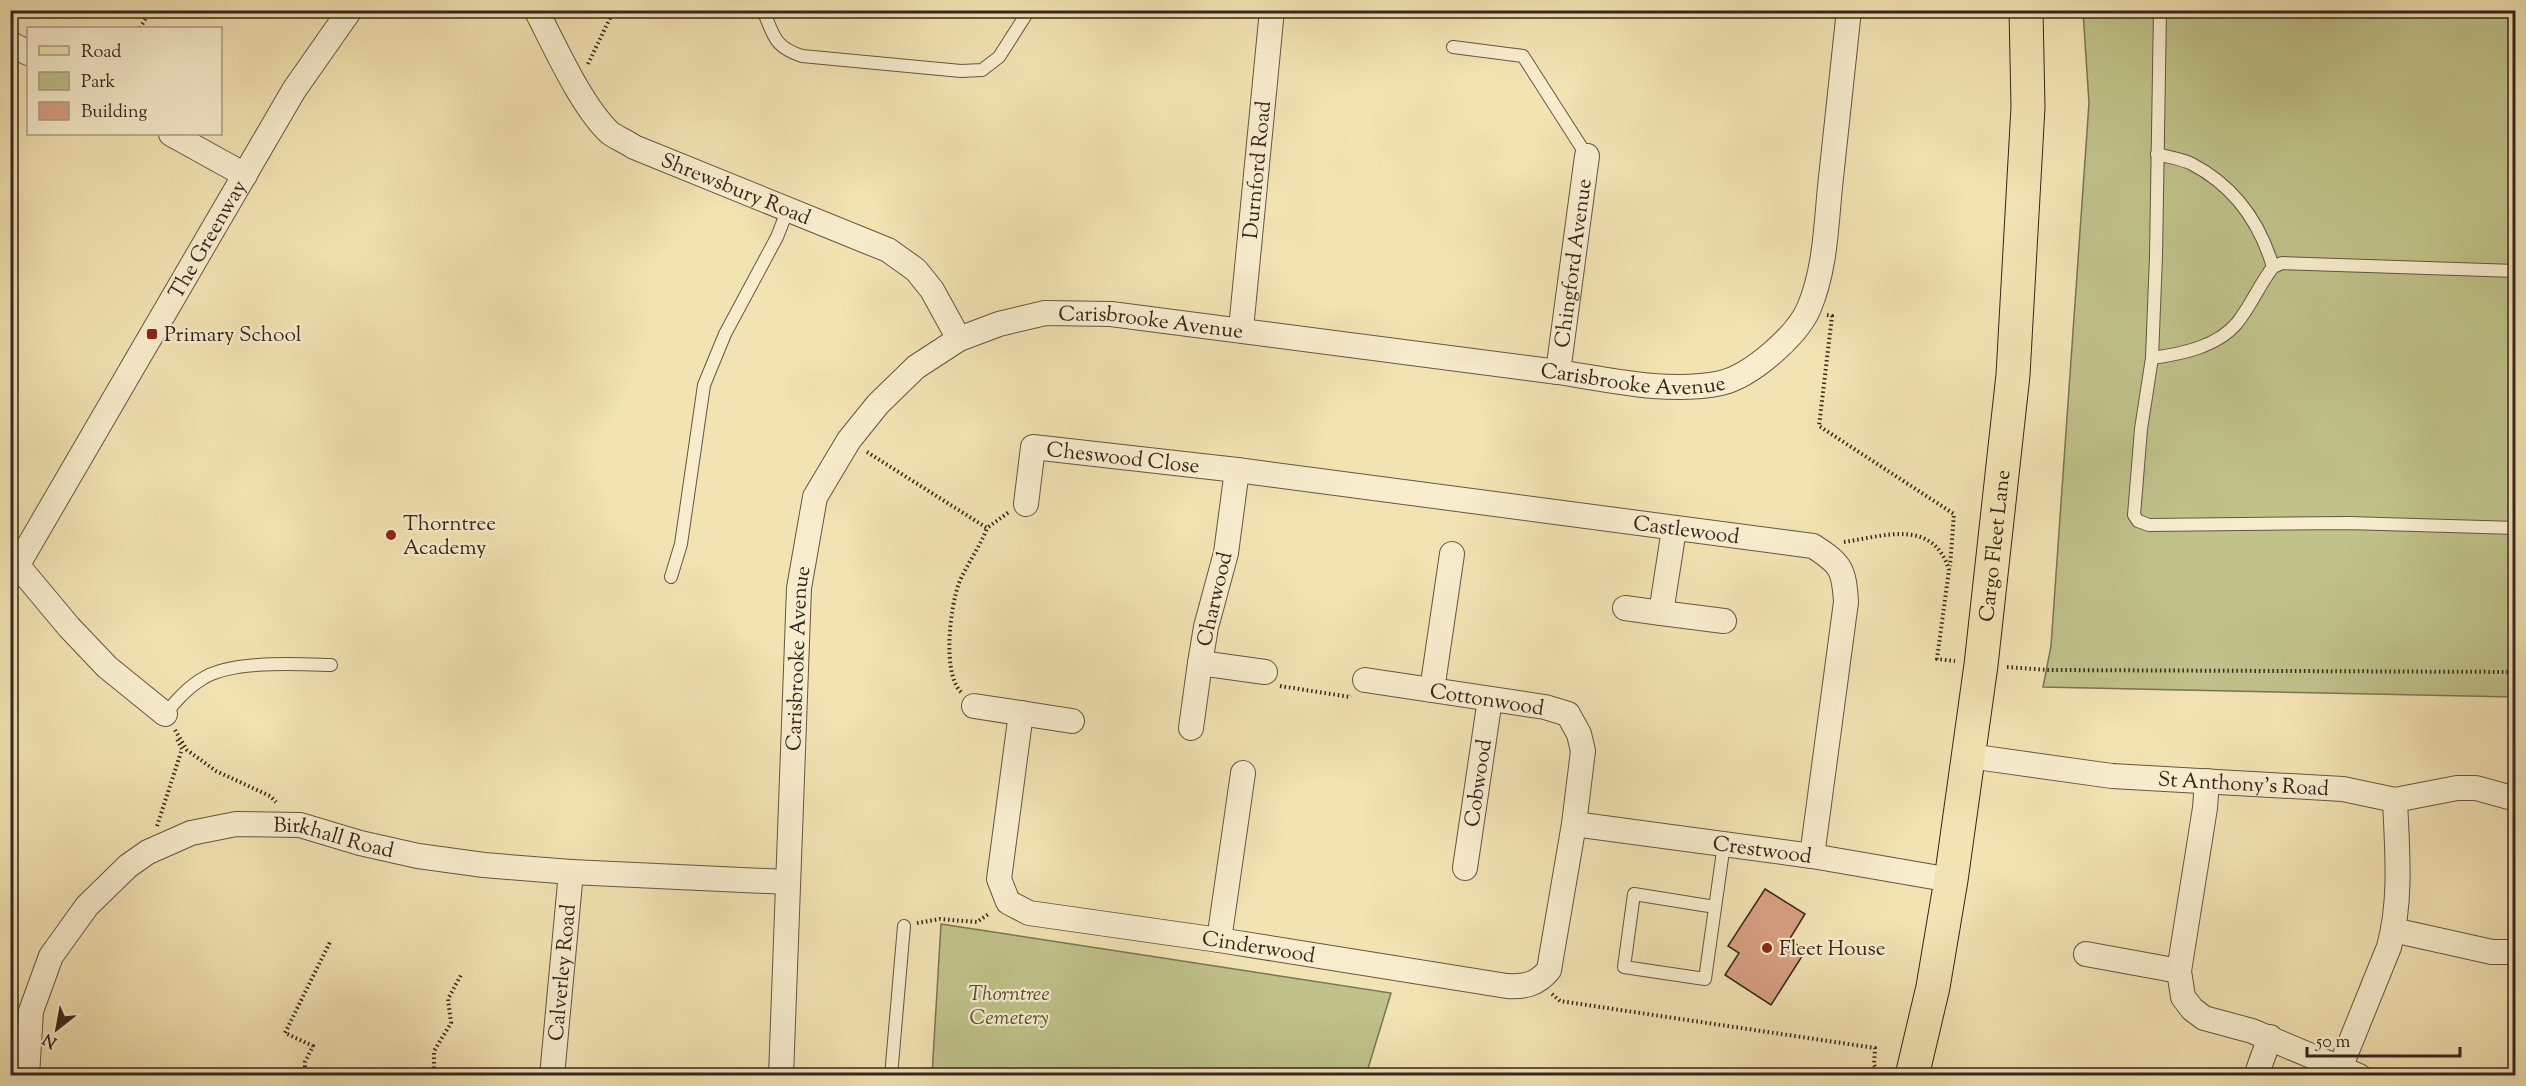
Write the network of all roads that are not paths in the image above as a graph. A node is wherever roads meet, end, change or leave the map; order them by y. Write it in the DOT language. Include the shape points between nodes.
graph roads {
  1 [pos="350,10"];
  2 [pos="536,10"];
  3 [pos="763,10"];
  4 [pos="1029,10"];
  5 [pos="1272,10"];
  6 [pos="1849,10"];
  7 [pos="2026,10"];
  8 [pos="2160,10"];
  9 [pos="10,43"];
  10 [pos="1453,47"];
  11 [pos="27,52"];
  12 [pos="173,135"];
  13 [pos="2157,154"];
  14 [pos="1587,156"];
  15 [pos="245,175"];
  16 [pos="788,209"];
  17 [pos="2272,267"];
  18 [pos="2516,271"];
  19 [pos="1240,329"];
  20 [pos="959,339"];
  21 [pos="2152,358"];
  22 [pos="1558,372"];
  23 [pos="1237,470"];
  24 [pos="1026,504"];
  25 [pos="2516,528"];
  26 [pos="1674,529"];
  27 [pos="1452,554"];
  28 [pos="14,572"];
  29 [pos="671,577"];
  30 [pos="1625,608"];
  31 [pos="1661,612"];
  32 [pos="1724,621"];
  33 [pos="1200,663"];
  34 [pos="331,665"];
  35 [pos="1265,672"];
  36 [pos="1365,680"];
  37 [pos="1432,690"];
  38 [pos="1490,699"];
  39 [pos="974,705"];
  40 [pos="1021,713"];
  41 [pos="165,714"];
  42 [pos="1072,721"];
  43 [pos="1191,728"];
  44 [pos="1969,756"];
  45 [pos="1243,773"];
  46 [pos="2206,781"];
  47 [pos="2516,799"];
  48 [pos="2395,800"];
  49 [pos="1574,824"];
  50 [pos="1724,844"];
  51 [pos="1812,856"];
  52 [pos="1465,868"];
  53 [pos="571,872"];
  54 [pos="1951,880"];
  55 [pos="789,882"];
  56 [pos="1715,907"];
  57 [pos="904,926"];
  58 [pos="2394,930"];
  59 [pos="1219,940"];
  60 [pos="2516,952"];
  61 [pos="2086,954"];
  62 [pos="2179,970"];
  63 [pos="2270,1037"];
  64 [pos="2350,1072"];
  65 [pos="27,1076"];
  66 [pos="552,1076"];
  67 [pos="781,1076"];
  68 [pos="891,1076"];
  69 [pos="1912,1076"];
  70 [pos="2256,1076"];
  1 -- 15 [label="street, The Greenway" via="294,90"];
  2 -- 16 [label="street, Shrewsbury Road" via="577,86 611,133 634,147"];
  3 -- 4 [label="lane" via="784,50 802,56 961,71 982,70 999,57"];
  5 -- 19 [label="street, Durnford Road"];
  6 -- 22 [label="street, Carisbrooke Avenue" via="1821,268 1808,310 1786,339 1761,364 1723,382 1682,386"];
  7 -- 44 [label="main road, Cargo Fleet Lane" via="2028,107 2013,375"];
  8 -- 13 [label="lane"];
  9 -- 11 [label="street"];
  10 -- 14 [label="lane" via="1523,56"];
  12 -- 15 [label="street"];
  13 -- 17 [label="lane" via="2191,163 2234,195 2261,233"];
  13 -- 21 [label="lane"];
  14 -- 22 [label="street, Chingford Avenue"];
  15 -- 28 [label="street, The Greenway"];
  16 -- 20 [label="street, Shrewsbury Road" via="888,250 916,270 932,290"];
  16 -- 29 [label="lane" via="725,334 704,385 681,544"];
  17 -- 18 [label="lane" via="2282,263"];
  17 -- 21 [label="lane" via="2236,325 2205,346"];
  19 -- 20 [label="street, Carisbrooke Avenue" via="1111,314 1045,313"];
  19 -- 22 [label="street, Carisbrooke Avenue"];
  20 -- 55 [label="street, Carisbrooke Avenue" via="916,367 878,404 849,440 815,497 799,588"];
  21 -- 25 [label="lane" via="2141,429 2134,515 2138,521 2149,525 2348,523"];
  23 -- 24 [label="street, Cheswood Close" via="1033,447"];
  23 -- 26 [label="street, Castlewood"];
  23 -- 33 [label="street, Charwood" via="1226,553"];
  26 -- 31 [label="street"];
  26 -- 51 [label="street, Castlewood" via="1813,546 1834,560 1845,578 1846,602"];
  27 -- 37 [label="street"];
  28 -- 41 [label="street, The Greenway" via="107,667"];
  30 -- 31 [label="street"];
  31 -- 32 [label="street"];
  33 -- 35 [label="street, Charwood"];
  33 -- 43 [label="street"];
  34 -- 41 [label="lane" via="226,669 203,678"];
  36 -- 37 [label="street, Cottonwood"];
  37 -- 38 [label="street, Cottonwood"];
  38 -- 49 [label="street, Cottonwood" via="1568,714 1583,751"];
  38 -- 52 [label="street, Cobwood"];
  39 -- 40 [label="street"];
  40 -- 42 [label="street"];
  40 -- 59 [label="street, Cinderwood" via="999,879 1008,902 1029,913"];
  44 -- 46 [label="street, St Anthony's Road" via="2112,776"];
  44 -- 54 [label="main road, Cargo Fleet Lane"];
  45 -- 59 [label="street"];
  46 -- 48 [label="street, St Anthony's Road" via="2343,789"];
  46 -- 62 [label="street"];
  47 -- 48 [label="street, St Anthony's Road" via="2476,788 2457,788"];
  48 -- 58 [label="street"];
  49 -- 50 [label="street, Crestwood"];
  49 -- 59 [label="street, Cinderwood" via="1549,970 1540,981 1523,987"];
  50 -- 51 [label="street, Crestwood"];
  50 -- 56 [label="lane"];
  51 -- 54 [label="street, Crestwood"];
  53 -- 55 [label="street, Birkhall Road"];
  53 -- 65 [label="street, Birkhall Road" via="418,856 300,825 236,824 191,833 148,852 128,866 87,906 51,956 32,1011"];
  53 -- 66 [label="street, Calverley Road"];
  54 -- 69 [label="main road, Cargo Fleet Lane" via="1933,987"];
  55 -- 67 [label="street, Carisbrooke Avenue"];
  56 -- 56 [label="lane" via="1634,894 1624,967 1706,979"];
  57 -- 68 [label="lane"];
  58 -- 60 [label="street" via="2492,952"];
  58 -- 64 [label="street"];
  61 -- 62 [label="street"];
  62 -- 63 [label="street" via="2183,997 2204,1018"];
  63 -- 64 [label="street"];
  63 -- 70 [label="street"];
}
